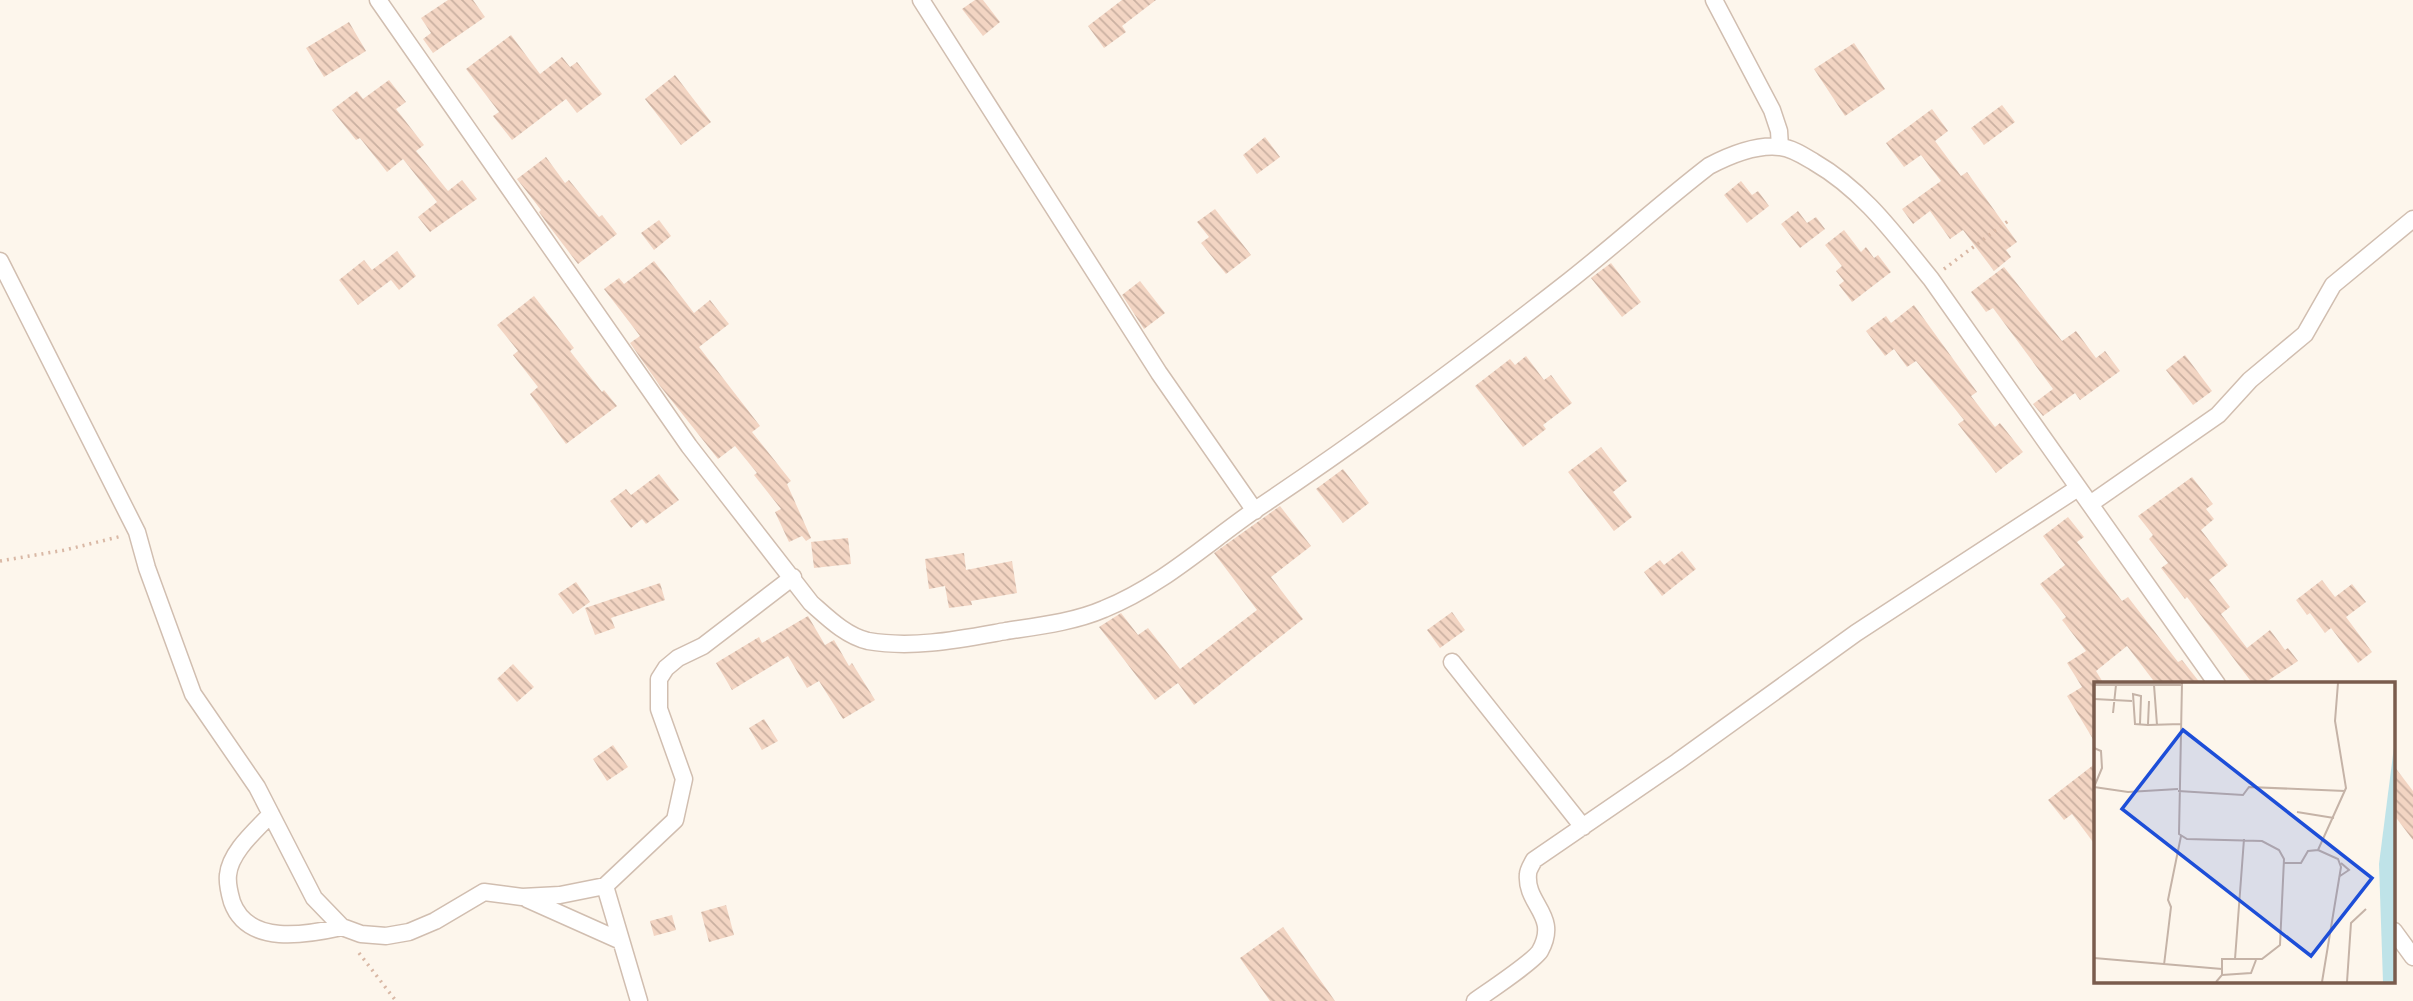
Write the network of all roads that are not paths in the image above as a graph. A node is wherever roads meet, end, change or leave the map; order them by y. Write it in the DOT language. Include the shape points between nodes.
graph roads {
  1 [pos="378,0"];
  2 [pos="921,0"];
  3 [pos="1714,0"];
  4 [pos="1780,147"];
  5 [pos="2413,219"];
  6 [pos="0,261"];
  7 [pos="2078,488"];
  8 [pos="2090,504"];
  9 [pos="1255,511"];
  10 [pos="793,577"];
  11 [pos="1452,662"];
  12 [pos="2216,682"];
  13 [pos="271,814"];
  14 [pos="1583,827"];
  15 [pos="605,886"];
  16 [pos="522,897"];
  17 [pos="342,927"];
  18 [pos="2396,934"];
  19 [pos="621,941"];
  20 [pos="2413,957"];
  21 [pos="639,1001"];
  22 [pos="1475,1001"];
  1 -- 10 [label="street" via="689,446"];
  2 -- 9 [label="street" via="1159,373"];
  3 -- 4 [label="street" via="1772,110"];
  4 -- 7 [label="street" via="1836,175 1864,199 1931,279"];
  4 -- 9 [label="street" via="1738,151 1709,166 1515,322"];
  5 -- 8 [label="street" via="2333,285 2305,334 2250,380 2218,415"];
  6 -- 13 [label="street" via="137,532 193,694"];
  7 -- 8 [label="street"];
  7 -- 14 [label="street" via="1856,633"];
  8 -- 12 [label="street"];
  9 -- 10 [label="street" via="1155,585 1104,609 1041,626 967,638 909,643 867,640 831,622"];
  10 -- 15 [label="street" via="703,646 678,658 659,679 659,709 684,779 675,820"];
  11 -- 14 [label="street"];
  13 -- 17 [label="street" via="314,898"];
  13 -- 17 [label="street" via="238,852 228,874 237,916 273,934"];
  14 -- 22 [label="street" via="1534,860 1527,873 1532,897 1544,912 1546,933 1539,953"];
  15 -- 16 [label="street"];
  15 -- 19 [label="street"];
  16 -- 17 [label="street" via="484,892 410,932 386,936"];
  16 -- 19 [label="street"];
  18 -- 20 [label="street"];
  19 -- 21 [label="street"];
}
